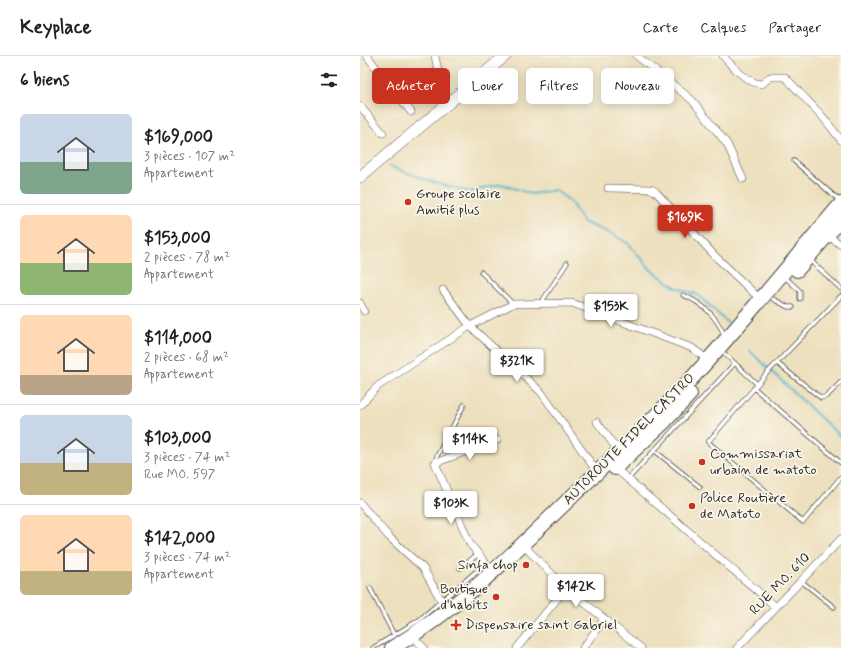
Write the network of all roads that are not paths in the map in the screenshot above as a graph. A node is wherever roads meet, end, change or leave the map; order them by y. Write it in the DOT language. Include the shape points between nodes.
graph roads {
  1 [pos="367,56"];
  2 [pos="435,56"];
  3 [pos="505,56"];
  4 [pos="637,56"];
  5 [pos="723,56"];
  6 [pos="360,106"];
  7 [pos="445,106"];
  8 [pos="411,112"];
  9 [pos="383,133"];
  10 [pos="841,140"];
  11 [pos="794,161"];
  12 [pos="360,177"];
  13 [pos="743,179"];
  14 [pos="608,188"];
  15 [pos="841,203"];
  16 [pos="841,218"];
  17 [pos="827,235"];
  18 [pos="841,245"];
  19 [pos="808,257"];
  20 [pos="567,263"];
  21 [pos="481,272"];
  22 [pos="788,280"];
  23 [pos="443,290"];
  24 [pos="841,290"];
  25 [pos="683,295"];
  26 [pos="841,296"];
  27 [pos="766,299"];
  28 [pos="800,299"];
  29 [pos="360,303"];
  30 [pos="513,304"];
  31 [pos="540,304"];
  32 [pos="793,307"];
  33 [pos="364,312"];
  34 [pos="470,326"];
  35 [pos="726,339"];
  36 [pos="730,358"];
  37 [pos="708,360"];
  38 [pos="777,363"];
  39 [pos="841,382"];
  40 [pos="758,384"];
  41 [pos="754,388"];
  42 [pos="360,405"];
  43 [pos="464,405"];
  44 [pos="597,422"];
  45 [pos="497,440"];
  46 [pos="655,451"];
  47 [pos="619,452"];
  48 [pos="435,463"];
  49 [pos="841,463"];
  50 [pos="615,468"];
  51 [pos="597,472"];
  52 [pos="841,477"];
  53 [pos="628,479"];
  54 [pos="700,487"];
  55 [pos="360,503"];
  56 [pos="841,539"];
  57 [pos="528,550"];
  58 [pos="478,554"];
  59 [pos="460,568"];
  60 [pos="489,568"];
  61 [pos="801,581"];
  62 [pos="370,588"];
  63 [pos="566,588"];
  64 [pos="445,606"];
  65 [pos="776,607"];
  66 [pos="834,607"];
  67 [pos="604,619"];
  68 [pos="393,641"];
  69 [pos="417,646"];
  70 [pos="373,648"];
  71 [pos="517,648"];
  72 [pos="583,648"];
  73 [pos="641,648"];
  74 [pos="738,648"];
  1 -- 8 [label="street"];
  2 -- 7 [label="street"];
  3 -- 7 [label="street"];
  4 -- 13 [label="street" via="692,100 727,144"];
  5 -- 10 [label="street" via="756,84 762,84 770,77 785,77"];
  6 -- 9 [label="street"];
  7 -- 12 [label="street"];
  11 -- 15 [label="lane"];
  14 -- 27 [label="street" via="655,191 710,250"];
  15 -- 27 [label="highway, AUTOROUTE FIDEL CASTRO"];
  16 -- 17 [label="highway, AUTOROUTE FIDEL CASTRO"];
  17 -- 18 [label="street"];
  17 -- 19 [label="highway, AUTOROUTE FIDEL CASTRO"];
  19 -- 22 [label="highway, AUTOROUTE FIDEL CASTRO"];
  19 -- 24 [label="lane"];
  20 -- 31 [label="lane"];
  21 -- 30 [label="lane"];
  22 -- 27 [label="highway, AUTOROUTE FIDEL CASTRO"];
  22 -- 28 [label="lane" via="800,292"];
  23 -- 34 [label="street"];
  25 -- 35 [label="lane" via="700,302 719,324"];
  26 -- 38 [label="lane"];
  27 -- 32 [label="lane" via="788,308"];
  27 -- 35 [label="highway, AUTOROUTE FIDEL CASTRO"];
  27 -- 36 [label="highway, AUTOROUTE FIDEL CASTRO"];
  29 -- 33 [label="street"];
  30 -- 31 [label="street"];
  30 -- 34 [label="street"];
  31 -- 37 [label="street" via="572,303 692,348"];
  34 -- 42 [label="street" via="378,386"];
  34 -- 51 [label="street" via="541,392"];
  35 -- 37 [label="highway, AUTOROUTE FIDEL CASTRO"];
  36 -- 40 [label="lane"];
  36 -- 46 [label="lane"];
  36 -- 50 [label="highway, AUTOROUTE FIDEL CASTRO"];
  37 -- 47 [label="highway, AUTOROUTE FIDEL CASTRO"];
  38 -- 39 [label="lane" via="821,398 827,396"];
  38 -- 40 [label="lane"];
  40 -- 41 [label="lane"];
  41 -- 49 [label="lane"];
  41 -- 52 [label="lane" via="708,442 803,522"];
  43 -- 48 [label="lane"];
  44 -- 47 [label="street"];
  45 -- 48 [label="street"];
  46 -- 53 [label="lane"];
  46 -- 54 [label="lane"];
  47 -- 51 [label="highway, AUTOROUTE FIDEL CASTRO"];
  48 -- 58 [label="street" via="470,544"];
  50 -- 53 [label="street"];
  50 -- 57 [label="highway, AUTOROUTE FIDEL CASTRO"];
  51 -- 60 [label="highway, AUTOROUTE FIDEL CASTRO"];
  53 -- 65 [label="street"];
  55 -- 64 [label="street" via="390,537 423,568"];
  56 -- 61 [label="street, RUE MO. 610"];
  57 -- 63 [label="street"];
  57 -- 69 [label="highway, AUTOROUTE FIDEL CASTRO"];
  58 -- 59 [label="lane"];
  58 -- 60 [label="street"];
  60 -- 64 [label="highway, AUTOROUTE FIDEL CASTRO"];
  61 -- 65 [label="street, RUE MO. 610"];
  61 -- 66 [label="lane"];
  62 -- 68 [label="lane"];
  63 -- 67 [label="street"];
  63 -- 71 [label="street"];
  64 -- 68 [label="highway, AUTOROUTE FIDEL CASTRO" via="413,636"];
  65 -- 74 [label="street, RUE MO. 610"];
  67 -- 72 [label="street"];
  67 -- 73 [label="street"];
  68 -- 70 [label="lane"];
}
